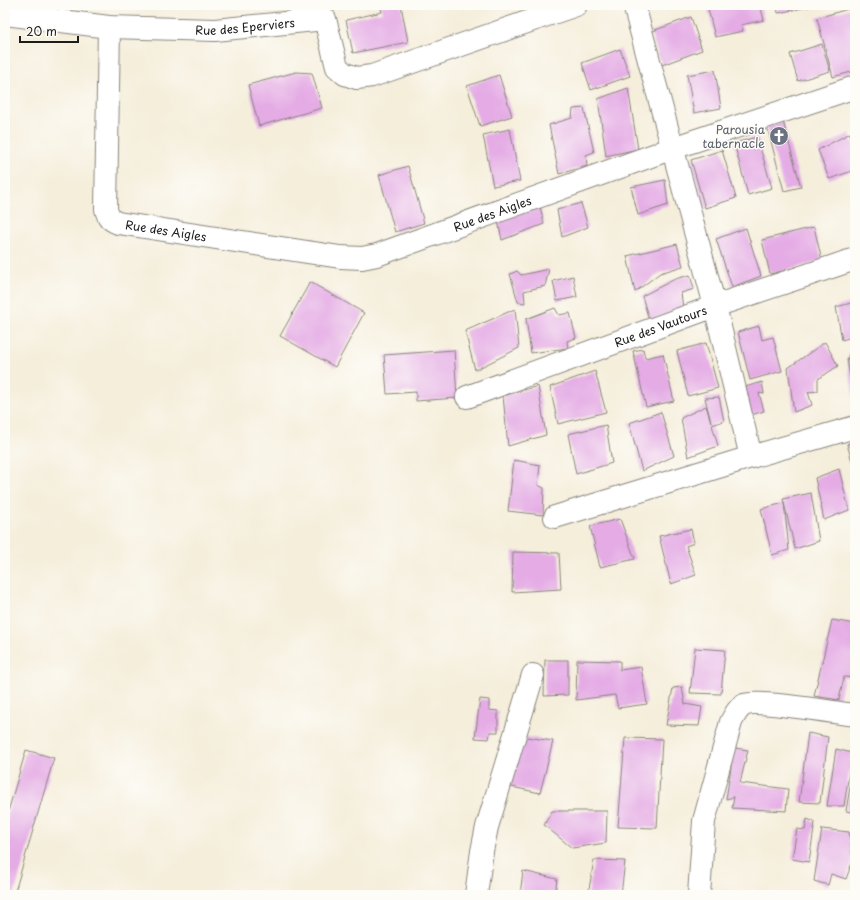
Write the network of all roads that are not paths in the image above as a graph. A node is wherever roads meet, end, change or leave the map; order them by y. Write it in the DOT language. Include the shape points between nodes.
graph roads {
  1 [pos="576,5"];
  2 [pos="634,5"];
  3 [pos="324,12"];
  4 [pos="5,14"];
  5 [pos="109,27"];
  6 [pos="855,86"];
  7 [pos="673,148"];
  8 [pos="855,259"];
  9 [pos="715,306"];
  10 [pos="467,397"];
  11 [pos="855,427"];
  12 [pos="751,457"];
  13 [pos="555,517"];
  14 [pos="533,675"];
  15 [pos="855,715"];
  16 [pos="476,895"];
  17 [pos="699,895"];
  1 -- 3 [label="street, Rue des Eperviers" via="372,76 357,78 345,74 337,67"];
  2 -- 7 [label="street"];
  3 -- 5 [label="street, Rue des Eperviers" via="215,30"];
  4 -- 5 [label="street, Rue des Eperviers"];
  5 -- 7 [label="street, Rue des Aigles" via="106,209 108,216 118,222 340,257 362,258 377,255"];
  6 -- 7 [label="street, Rue des Aigles"];
  7 -- 9 [label="street"];
  8 -- 9 [label="street, Rue des Vautours"];
  9 -- 10 [label="street, Rue des Vautours"];
  9 -- 12 [label="street"];
  11 -- 12 [label="street"];
  12 -- 13 [label="street"];
  14 -- 16 [label="street" via="487,827"];
  15 -- 17 [label="street" via="762,703 744,705 737,711 731,722 704,821"];
}
